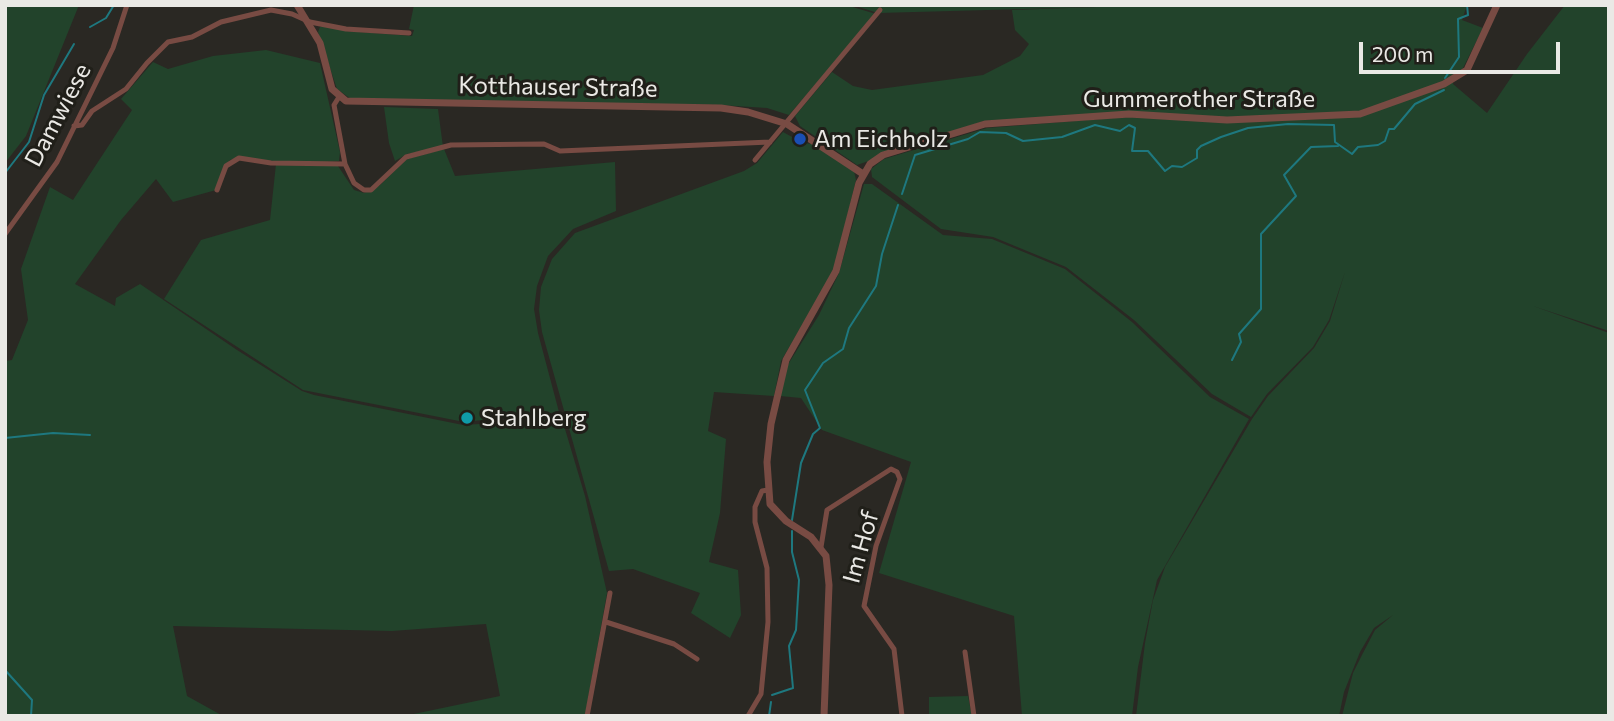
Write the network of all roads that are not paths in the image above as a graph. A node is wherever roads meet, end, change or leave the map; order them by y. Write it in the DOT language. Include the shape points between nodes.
graph roads {
  1 [pos="127,5"];
  2 [pos="297,5"];
  3 [pos="1497,5"];
  4 [pos="880,10"];
  5 [pos="310,22"];
  6 [pos="409,33"];
  7 [pos="339,97"];
  8 [pos="787,124"];
  9 [pos="74,126"];
  10 [pos="770,142"];
  11 [pos="755,160"];
  12 [pos="345,164"];
  13 [pos="863,173"];
  14 [pos="217,190"];
  15 [pos="5,233"];
  16 [pos="768,490"];
  17 [pos="821,547"];
  18 [pos="610,593"];
  19 [pos="606,622"];
  20 [pos="965,652"];
  21 [pos="697,659"];
  22 [pos="587,716"];
  23 [pos="748,716"];
  24 [pos="824,716"];
  25 [pos="902,716"];
  26 [pos="974,716"];
  1 -- 9 [label="street, Damwiese" via="113,48"];
  2 -- 5 [label="street"];
  3 -- 13 [label="street, Gummerother Straße" via="1467,70 1360,114 1227,120 1129,114 985,124 883,155"];
  4 -- 8 [label="street"];
  5 -- 6 [label="street"];
  5 -- 7 [label="street" via="328,79"];
  5 -- 9 [label="street" via="271,10 221,22 168,43 126,89 92,111 82,125"];
  7 -- 8 [label="street, Kotthauser Straße" via="353,102 439,105 721,108"];
  7 -- 12 [label="street" via="334,105"];
  8 -- 10 [label="street"];
  8 -- 13 [label="street, Kotthauser Straße"];
  9 -- 15 [label="street, Damwiese" via="51,172"];
  10 -- 11 [label="street"];
  10 -- 12 [label="street" via="560,151 544,144 451,145 406,157 371,190 354,183"];
  12 -- 14 [label="street" via="239,158 226,166"];
  13 -- 16 [label="street" via="836,271 782,373 771,424"];
  16 -- 17 [label="street" via="777,514"];
  16 -- 23 [label="street" via="762,491 755,507 755,522 766,568 768,622 761,694"];
  17 -- 24 [label="street" via="829,585"];
  17 -- 25 [label="street, Im Hof" via="827,510 891,469 897,472 900,479 876,546 864,606 894,649"];
  18 -- 19 [label="street"];
  19 -- 21 [label="street" via="674,644"];
  19 -- 22 [label="street"];
  20 -- 26 [label="street"];
}
